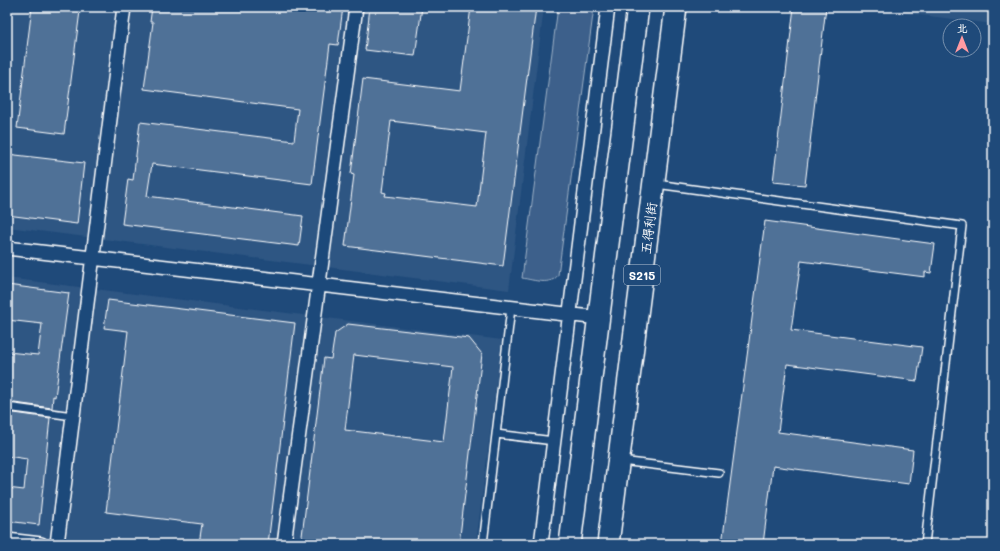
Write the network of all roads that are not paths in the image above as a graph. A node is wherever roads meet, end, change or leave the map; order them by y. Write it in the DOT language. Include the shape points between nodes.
graph roads {
  1 [pos="124,7"];
  2 [pos="356,7"];
  3 [pos="608,7"];
  4 [pos="638,7"];
  5 [pos="676,7"];
  6 [pos="653,184"];
  7 [pos="7,248"];
  8 [pos="92,258"];
  9 [pos="319,285"];
  10 [pos="511,308"];
  11 [pos="569,315"];
  12 [pos="599,318"];
  13 [pos="7,407"];
  14 [pos="73,416"];
  15 [pos="496,434"];
  16 [pos="554,442"];
  17 [pos="619,460"];
  18 [pos="720,473"];
  19 [pos="7,540"];
  20 [pos="41,544"];
  21 [pos="57,544"];
  22 [pos="284,544"];
  23 [pos="483,544"];
  24 [pos="541,544"];
  25 [pos="570,544"];
  26 [pos="608,544"];
  27 [pos="925,544"];
  1 -- 8 [label="street"];
  2 -- 9 [label="street"];
  3 -- 11 [label="street"];
  4 -- 12 [label="main road, S215"];
  5 -- 6 [label="main road, 五得利街 / S215"];
  6 -- 17 [label="main road, 五得利街 / S215"];
  6 -- 27 [label="lane" via="962,226"];
  7 -- 8 [label="street"];
  8 -- 9 [label="street"];
  8 -- 14 [label="street"];
  9 -- 10 [label="street"];
  9 -- 22 [label="street"];
  10 -- 11 [label="street"];
  10 -- 15 [label="lane"];
  11 -- 12 [label="street"];
  11 -- 16 [label="street"];
  12 -- 25 [label="main road, S215"];
  13 -- 14 [label="lane"];
  14 -- 21 [label="street"];
  15 -- 16 [label="lane"];
  15 -- 23 [label="lane"];
  16 -- 24 [label="street"];
  17 -- 18 [label="lane"];
  17 -- 26 [label="main road, 五得利街 / S215"];
  19 -- 20 [label="street"];
}
